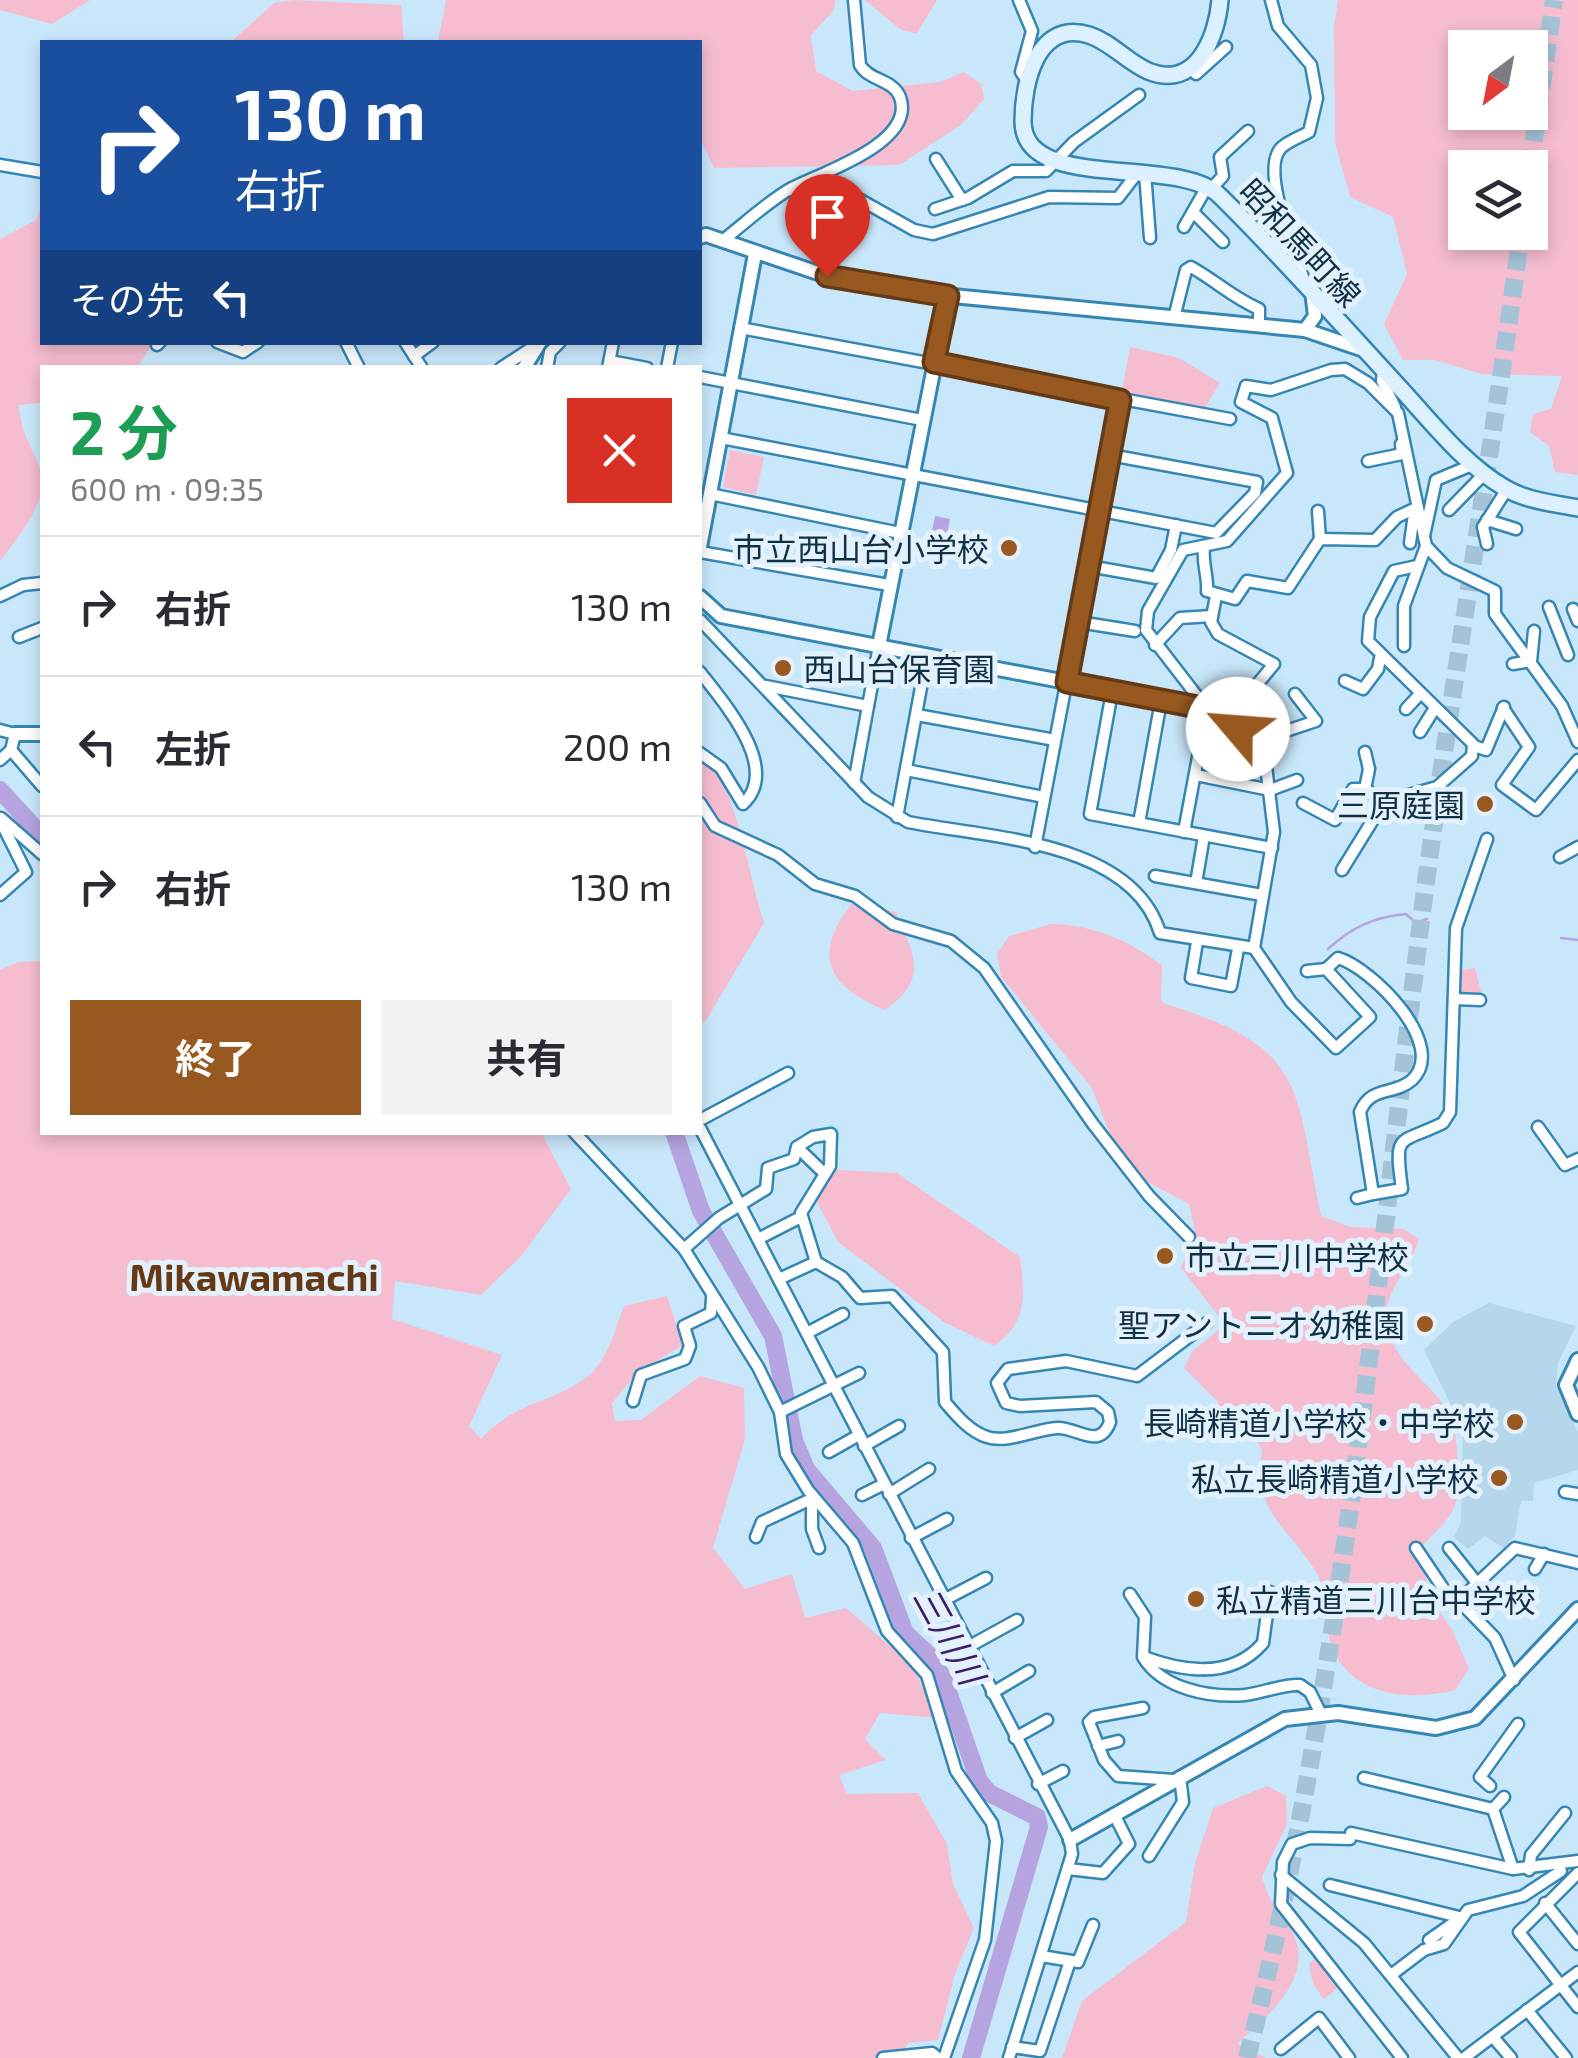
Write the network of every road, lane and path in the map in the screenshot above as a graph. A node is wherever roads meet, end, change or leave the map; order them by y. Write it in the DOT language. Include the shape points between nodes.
graph roads {
  1 [pos="854,0"];
  2 [pos="1019,0"];
  3 [pos="1220,0"];
  4 [pos="1271,0"];
  5 [pos="1226,47"];
  6 [pos="1192,67"];
  7 [pos="1028,82"];
  8 [pos="1138,95"];
  9 [pos="1248,131"];
  10 [pos="936,158"];
  11 [pos="1057,163"];
  12 [pos="0,165"];
  13 [pos="40,172"];
  14 [pos="1141,173"];
  15 [pos="1210,186"];
  16 [pos="789,190"];
  17 [pos="962,200"];
  18 [pos="935,209"];
  19 [pos="1192,212"];
  20 [pos="1184,228"];
  21 [pos="702,232"];
  22 [pos="1150,238"];
  23 [pos="722,241"];
  24 [pos="1223,242"];
  25 [pos="755,254"];
  26 [pos="1308,286"];
  27 [pos="948,296"];
  28 [pos="1174,318"];
  29 [pos="1259,326"];
  30 [pos="740,328"];
  31 [pos="1305,330"];
  32 [pos="225,345"];
  33 [pos="254,345"];
  34 [pos="407,345"];
  35 [pos="429,345"];
  36 [pos="537,345"];
  37 [pos="1365,350"];
  38 [pos="414,356"];
  39 [pos="934,362"];
  40 [pos="420,365"];
  41 [pos="506,365"];
  42 [pos="1384,370"];
  43 [pos="702,377"];
  44 [pos="730,383"];
  45 [pos="1120,400"];
  46 [pos="1398,413"];
  47 [pos="1230,419"];
  48 [pos="922,420"];
  49 [pos="1406,437"];
  50 [pos="721,438"];
  51 [pos="1110,456"];
  52 [pos="1368,461"];
  53 [pos="1478,469"];
  54 [pos="911,476"];
  55 [pos="1508,490"];
  56 [pos="710,494"];
  57 [pos="1416,508"];
  58 [pos="1578,508"];
  59 [pos="1099,510"];
  60 [pos="1449,510"];
  61 [pos="1318,511"];
  62 [pos="1488,520"];
  63 [pos="1176,525"];
  64 [pos="1516,528"];
  65 [pos="900,533"];
  66 [pos="702,538"];
  67 [pos="1320,539"];
  68 [pos="1425,541"];
  69 [pos="1410,543"];
  70 [pos="1487,544"];
  71 [pos="1204,547"];
  72 [pos="702,549"];
  73 [pos="1088,566"];
  74 [pos="1417,566"];
  75 [pos="40,584"];
  76 [pos="889,586"];
  77 [pos="0,596"];
  78 [pos="1216,596"];
  79 [pos="702,602"];
  80 [pos="1549,607"];
  81 [pos="1574,609"];
  82 [pos="1212,616"];
  83 [pos="1578,621"];
  84 [pos="702,622"];
  85 [pos="1079,622"];
  86 [pos="40,629"];
  87 [pos="1135,630"];
  88 [pos="1534,631"];
  89 [pos="19,637"];
  90 [pos="1155,645"];
  91 [pos="880,646"];
  92 [pos="1404,646"];
  93 [pos="1570,654"];
  94 [pos="927,655"];
  95 [pos="1380,658"];
  96 [pos="1532,661"];
  97 [pos="1512,664"];
  98 [pos="702,675"];
  99 [pos="1345,681"];
  100 [pos="1067,682"];
  101 [pos="766,686"];
  102 [pos="1112,692"];
  103 [pos="1295,694"];
  104 [pos="1420,694"];
  105 [pos="1161,701"];
  106 [pos="868,706"];
  107 [pos="1435,708"];
  108 [pos="1208,709"];
  109 [pos="1406,709"];
  110 [pos="917,715"];
  111 [pos="1227,722"];
  112 [pos="0,730"];
  113 [pos="1420,732"];
  114 [pos="15,734"];
  115 [pos="40,734"];
  116 [pos="1055,740"];
  117 [pos="1253,742"];
  118 [pos="1578,742"];
  119 [pos="1474,746"];
  120 [pos="10,750"];
  121 [pos="1365,752"];
  122 [pos="702,754"];
  123 [pos="0,760"];
  124 [pos="1578,760"];
  125 [pos="906,770"];
  126 [pos="1196,775"];
  127 [pos="1297,780"];
  128 [pos="854,783"];
  129 [pos="40,784"];
  130 [pos="1353,788"];
  131 [pos="1270,790"];
  132 [pos="1044,797"];
  133 [pos="1303,802"];
  134 [pos="1384,802"];
  135 [pos="702,806"];
  136 [pos="897,817"];
  137 [pos="0,821"];
  138 [pos="1139,824"];
  139 [pos="1184,832"];
  140 [pos="1204,836"];
  141 [pos="1487,840"];
  142 [pos="1035,847"];
  143 [pos="1578,847"];
  144 [pos="1272,848"];
  145 [pos="1549,848"];
  146 [pos="40,852"];
  147 [pos="1342,870"];
  148 [pos="1155,876"];
  149 [pos="1196,883"];
  150 [pos="0,895"];
  151 [pos="1262,895"];
  152 [pos="1197,942"];
  153 [pos="1254,948"];
  154 [pos="1238,949"];
  155 [pos="1326,969"];
  156 [pos="1307,970"];
  157 [pos="1454,999"];
  158 [pos="1480,1000"];
  159 [pos="788,1073"];
  160 [pos="702,1123"];
  161 [pos="1538,1127"];
  162 [pos="702,1128"];
  163 [pos="580,1135"];
  164 [pos="797,1146"];
  165 [pos="1578,1159"];
  166 [pos="825,1174"];
  167 [pos="1373,1194"];
  168 [pos="1357,1198"];
  169 [pos="739,1204"];
  170 [pos="798,1219"];
  171 [pos="1189,1237"];
  172 [pos="758,1239"];
  173 [pos="684,1250"];
  174 [pos="816,1262"];
  175 [pos="779,1279"];
  176 [pos="712,1297"];
  177 [pos="843,1314"];
  178 [pos="1207,1323"];
  179 [pos="807,1333"];
  180 [pos="1578,1360"];
  181 [pos="858,1373"];
  182 [pos="832,1385"];
  183 [pos="633,1401"];
  184 [pos="781,1412"];
  185 [pos="1578,1414"];
  186 [pos="899,1426"];
  187 [pos="862,1440"];
  188 [pos="828,1452"];
  189 [pos="930,1469"];
  190 [pos="886,1489"];
  191 [pos="1565,1492"];
  192 [pos="1578,1494"];
  193 [pos="862,1495"];
  194 [pos="808,1498"];
  195 [pos="948,1519"];
  196 [pos="756,1537"];
  197 [pos="911,1538"];
  198 [pos="819,1548"];
  199 [pos="1416,1548"];
  200 [pos="1449,1548"];
  201 [pos="1544,1554"];
  202 [pos="1578,1563"];
  203 [pos="1535,1570"];
  204 [pos="986,1578"];
  205 [pos="1477,1583"];
  206 [pos="1270,1592"];
  207 [pos="1130,1594"];
  208 [pos="944,1600"];
  209 [pos="1461,1602"];
  210 [pos="1578,1608"];
  211 [pos="1017,1620"];
  212 [pos="968,1647"];
  213 [pos="1143,1656"];
  214 [pos="1029,1671"];
  215 [pos="1515,1680"];
  216 [pos="992,1692"];
  217 [pos="1143,1708"];
  218 [pos="1321,1714"];
  219 [pos="1047,1720"];
  220 [pos="1518,1724"];
  221 [pos="1015,1738"];
  222 [pos="1118,1741"];
  223 [pos="1098,1746"];
  224 [pos="1063,1771"];
  225 [pos="1364,1778"];
  226 [pos="1177,1779"];
  227 [pos="1038,1784"];
  228 [pos="1490,1786"];
  229 [pos="1504,1797"];
  230 [pos="1492,1809"];
  231 [pos="1566,1813"];
  232 [pos="1114,1814"];
  233 [pos="1070,1840"];
  234 [pos="1149,1856"];
  235 [pos="1576,1866"];
  236 [pos="1513,1869"];
  237 [pos="1068,1870"];
  238 [pos="1529,1870"];
  239 [pos="1281,1875"];
  240 [pos="1330,1885"];
  241 [pos="1545,1904"];
  242 [pos="1459,1918"];
  243 [pos="1093,1925"];
  244 [pos="1430,1940"];
  245 [pos="1578,1944"];
  246 [pos="1041,1956"];
  247 [pos="1069,1964"];
  248 [pos="1578,1972"];
  249 [pos="1391,1975"];
  250 [pos="1560,1986"];
  251 [pos="1578,2007"];
  252 [pos="1527,2010"];
  253 [pos="1494,2037"];
  254 [pos="1282,2049"];
  255 [pos="1010,2053"];
  256 [pos="883,2058"];
  257 [pos="941,2058"];
  258 [pos="1349,2058"];
  259 [pos="1402,2058"];
  260 [pos="1461,2058"];
  261 [pos="1511,2058"];
  262 [pos="1566,2058"];
  1 -- 16 [label="street" via="860,65 895,89 899,117 885,138 849,163"];
  2 -- 7 [label="street" via="1032,31 1021,72"];
  3 -- 6 [label="main road" via="1214,38"];
  4 -- 26 [label="street" via="1278,26 1311,65 1316,98 1309,132 1280,148 1274,164 1278,199"];
  5 -- 6 [label="street" via="1205,70 1196,74"];
  6 -- 7 [label="main road" via="1152,72 1096,38 1074,34 1044,44"];
  7 -- 11 [label="main road" via="1024,129 1040,154"];
  8 -- 11 [label="street" via="1074,142"];
  9 -- 15 [label="street" via="1220,157 1223,176"];
  10 -- 17 [label="street"];
  11 -- 14 [label="main road, 昭和馬町線"];
  11 -- 17 [label="street" via="1012,171"];
  12 -- 13 [label="street"];
  14 -- 15 [label="main road, 昭和馬町線"];
  14 -- 16 [label="street" via="1118,198 1049,197 933,234 850,194"];
  14 -- 22 [label="street"];
  15 -- 19 [label="street"];
  15 -- 26 [label="main road, 昭和馬町線"];
  16 -- 23 [label="street"];
  17 -- 18 [label="street"];
  19 -- 20 [label="street"];
  19 -- 24 [label="street"];
  21 -- 23 [label="street"];
  23 -- 25 [label="street"];
  25 -- 27 [label="street" via="863,285"];
  25 -- 30 [label="street"];
  26 -- 31 [label="street" via="1315,316"];
  26 -- 37 [label="main road, 昭和馬町線"];
  27 -- 28 [label="street"];
  27 -- 39 [label="street"];
  28 -- 29 [label="street"];
  28 -- 29 [label="street" via="1191,268 1260,309"];
  29 -- 31 [label="street"];
  30 -- 39 [label="street"];
  30 -- 44 [label="street"];
  31 -- 37 [label="street"];
  32 -- 33 [label="street" via="243,352"];
  34 -- 38 [label="street"];
  35 -- 38 [label="street"];
  36 -- 41 [label="street"];
  37 -- 42 [label="main road, 昭和馬町線"];
  38 -- 40 [label="street"];
  39 -- 45 [label="street"];
  39 -- 48 [label="street"];
  42 -- 46 [label="street" via="1382,381"];
  42 -- 53 [label="main road, 昭和馬町線"];
  43 -- 44 [label="street"];
  44 -- 48 [label="street"];
  44 -- 50 [label="street"];
  45 -- 47 [label="street"];
  45 -- 51 [label="street"];
  46 -- 49 [label="street"];
  46 -- 71 [label="street" via="1345,370 1270,390 1246,386 1241,402 1272,418 1288,474 1227,541"];
  48 -- 54 [label="street"];
  49 -- 52 [label="street" via="1400,439 1402,454"];
  49 -- 57 [label="street"];
  50 -- 54 [label="street"];
  50 -- 56 [label="street"];
  51 -- 59 [label="street"];
  51 -- 63 [label="street" via="1257,482 1255,493 1216,533"];
  53 -- 55 [label="main road, 昭和馬町線"];
  53 -- 60 [label="street"];
  53 -- 68 [label="street" via="1436,480"];
  54 -- 59 [label="street"];
  54 -- 65 [label="street"];
  55 -- 58 [label="main road, 昭和馬町線"];
  55 -- 62 [label="street"];
  56 -- 65 [label="street"];
  56 -- 66 [label="street"];
  57 -- 67 [label="street" via="1376,540"];
  57 -- 68 [label="street"];
  57 -- 69 [label="street"];
  59 -- 63 [label="street"];
  59 -- 73 [label="street"];
  61 -- 67 [label="street"];
  62 -- 64 [label="street"];
  62 -- 70 [label="street"];
  63 -- 73 [label="street" via="1172,550 1156,578"];
  65 -- 76 [label="street"];
  67 -- 78 [label="street" via="1288,588 1247,581 1235,599"];
  68 -- 74 [label="street"];
  68 -- 96 [label="street" via="1447,568 1495,591 1492,609"];
  71 -- 78 [label="street" via="1207,591"];
  71 -- 90 [label="street" via="1183,550 1148,611 1146,630"];
  72 -- 76 [label="street"];
  73 -- 85 [label="street"];
  74 -- 92 [label="street" via="1400,622"];
  74 -- 95 [label="street" via="1394,571 1374,608 1367,636"];
  75 -- 77 [label="street"];
  76 -- 91 [label="street"];
  78 -- 82 [label="street"];
  79 -- 91 [label="street" via="721,616"];
  80 -- 93 [label="street"];
  81 -- 83 [label="street"];
  82 -- 90 [label="street" via="1180,618"];
  82 -- 111 [label="street" via="1218,634 1274,664"];
  84 -- 101 [label="street"];
  85 -- 87 [label="street"];
  85 -- 100 [label="street"];
  86 -- 89 [label="street"];
  88 -- 96 [label="street"];
  90 -- 108 [label="street"];
  91 -- 94 [label="street"];
  91 -- 106 [label="street"];
  94 -- 100 [label="street"];
  94 -- 110 [label="street"];
  95 -- 99 [label="street" via="1363,689"];
  95 -- 104 [label="street"];
  96 -- 97 [label="street"];
  96 -- 118 [label="street"];
  98 -- 122 [label="street" via="750,743 755,776 743,804 721,768"];
  100 -- 102 [label="street"];
  100 -- 116 [label="street"];
  101 -- 106 [label="street"];
  101 -- 128 [label="street"];
  102 -- 105 [label="street"];
  102 -- 138 [label="street" via="1090,814"];
  103 -- 117 [label="street" via="1316,721"];
  104 -- 107 [label="street"];
  104 -- 109 [label="street"];
  105 -- 108 [label="street"];
  105 -- 138 [label="street"];
  106 -- 128 [label="street"];
  107 -- 113 [label="street"];
  107 -- 119 [label="street"];
  108 -- 111 [label="street"];
  108 -- 126 [label="street"];
  110 -- 116 [label="street"];
  110 -- 125 [label="street"];
  111 -- 117 [label="street"];
  112 -- 114 [label="street"];
  114 -- 115 [label="street"];
  114 -- 120 [label="street"];
  116 -- 132 [label="street"];
  117 -- 131 [label="street" via="1264,758"];
  119 -- 124 [label="street" via="1486,750 1504,705 1528,747 1502,785 1536,810"];
  119 -- 134 [label="street" via="1468,763 1451,778"];
  120 -- 123 [label="street"];
  120 -- 129 [label="street"];
  121 -- 130 [label="street" via="1369,770"];
  125 -- 132 [label="street"];
  125 -- 136 [label="street"];
  126 -- 131 [label="street"];
  126 -- 139 [label="street"];
  127 -- 131 [label="street"];
  128 -- 136 [label="street"];
  130 -- 133 [label="street" via="1335,820"];
  130 -- 134 [label="street"];
  131 -- 144 [label="street"];
  132 -- 142 [label="street"];
  134 -- 147 [label="street"];
  135 -- 171 [label="street" via="715,826 778,855 816,884 855,896 893,924 951,940 984,968 1094,1124"];
  136 -- 142 [label="street"];
  137 -- 146 [label="street"];
  137 -- 150 [label="street" via="26,872"];
  138 -- 139 [label="street"];
  139 -- 140 [label="street"];
  140 -- 144 [label="street"];
  140 -- 149 [label="street"];
  141 -- 157 [label="street" via="1456,928"];
  142 -- 152 [label="street" via="1105,867 1138,892 1160,933"];
  143 -- 145 [label="street" via="1561,859"];
  144 -- 151 [label="street"];
  148 -- 149 [label="street"];
  149 -- 151 [label="street"];
  151 -- 153 [label="street"];
  152 -- 154 [label="street"];
  152 -- 154 [label="street" via="1191,978 1231,986"];
  153 -- 154 [label="street"];
  153 -- 155 [label="street" via="1291,1002 1336,1048 1370,1017"];
  155 -- 156 [label="street"];
  155 -- 167 [label="street" via="1338,958 1352,962 1402,1006 1414,1032 1413,1078 1371,1095 1361,1108"];
  157 -- 158 [label="street"];
  157 -- 167 [label="street" via="1450,1112 1443,1123 1414,1131 1401,1143 1402,1189"];
  159 -- 160 [label="street"];
  161 -- 165 [label="street" via="1565,1166"];
  162 -- 169 [label="street"];
  163 -- 173 [label="street"];
  164 -- 166 [label="street"];
  164 -- 166 [label="street" via="831,1134"];
  164 -- 169 [label="street" via="794,1159 768,1168 766,1189"];
  166 -- 174 [label="street" via="801,1212"];
  167 -- 168 [label="street"];
  169 -- 172 [label="street"];
  169 -- 173 [label="street"];
  170 -- 172 [label="street"];
  172 -- 175 [label="street"];
  173 -- 176 [label="street"];
  174 -- 175 [label="street"];
  174 -- 178 [label="street" via="860,1298 892,1296 903,1306 943,1352 945,1402 992,1439 1058,1428 1093,1438 1110,1422 1106,1409 1088,1400 1006,1403 997,1383 1008,1369 1066,1360 1137,1376"];
  175 -- 179 [label="street"];
  176 -- 183 [label="street" via="711,1313 684,1326 690,1346 685,1359 641,1376"];
  176 -- 184 [label="street"];
  177 -- 179 [label="street"];
  179 -- 182 [label="street"];
  180 -- 185 [label="street" via="1566,1385"];
  181 -- 182 [label="street"];
  182 -- 184 [label="street"];
  182 -- 187 [label="street"];
  184 -- 194 [label="street" via="786,1454"];
  186 -- 187 [label="street"];
  187 -- 188 [label="street"];
  187 -- 190 [label="street"];
  189 -- 190 [label="street"];
  190 -- 193 [label="street"];
  190 -- 197 [label="street"];
  191 -- 192 [label="street"];
  194 -- 196 [label="street" via="762,1522"];
  194 -- 198 [label="street"];
  194 -- 257 [label="street" via="853,1543 879,1615 895,1644 926,1676 956,1771 995,1834 985,1940"];
  195 -- 197 [label="street"];
  197 -- 208 [label="street"];
  199 -- 209 [label="street" via="1449,1597"];
  200 -- 205 [label="street"];
  201 -- 202 [label="street"];
  201 -- 203 [label="street"];
  201 -- 205 [label="street" via="1516,1548"];
  204 -- 208 [label="street"];
  205 -- 209 [label="street"];
  206 -- 213 [label="street" via="1262,1643 1241,1661 1204,1670"];
  207 -- 213 [label="street" via="1145,1617"];
  208 -- 212 [label="street"];
  209 -- 215 [label="street" via="1495,1638"];
  210 -- 215 [label="street"];
  211 -- 212 [label="street"];
  212 -- 216 [label="street"];
  213 -- 218 [label="street" via="1157,1672 1200,1693 1242,1695 1300,1685"];
  214 -- 216 [label="street"];
  215 -- 218 [label="street" via="1475,1718 1436,1728"];
  216 -- 221 [label="street"];
  217 -- 223 [label="street" via="1094,1717 1089,1722"];
  218 -- 226 [label="street" via="1285,1719"];
  219 -- 221 [label="street"];
  220 -- 228 [label="street" via="1480,1777"];
  221 -- 227 [label="street"];
  222 -- 223 [label="street"];
  223 -- 226 [label="street" via="1118,1776"];
  224 -- 227 [label="street"];
  225 -- 230 [label="street"];
  226 -- 232 [label="street"];
  226 -- 234 [label="street" via="1183,1802"];
  227 -- 233 [label="street"];
  229 -- 230 [label="street"];
  230 -- 236 [label="street"];
  231 -- 238 [label="street" via="1531,1855"];
  232 -- 233 [label="street"];
  232 -- 237 [label="street" via="1129,1844 1103,1872"];
  233 -- 237 [label="street"];
  235 -- 238 [label="street"];
  235 -- 241 [label="street"];
  235 -- 242 [label="street" via="1523,1896 1478,1906"];
  236 -- 238 [label="street"];
  236 -- 239 [label="street" via="1351,1836 1298,1840 1287,1851"];
  237 -- 246 [label="street"];
  239 -- 249 [label="street" via="1364,1943"];
  239 -- 259 [label="street" via="1284,1910"];
  240 -- 242 [label="street"];
  241 -- 245 [label="street"];
  241 -- 250 [label="street" via="1518,1932"];
  242 -- 244 [label="street"];
  242 -- 249 [label="street" via="1444,1944"];
  243 -- 247 [label="street" via="1083,1956"];
  246 -- 247 [label="street"];
  246 -- 255 [label="street"];
  247 -- 255 [label="street" via="1040,2051"];
  248 -- 250 [label="street"];
  249 -- 260 [label="street"];
  250 -- 251 [label="street"];
  250 -- 252 [label="street"];
  252 -- 253 [label="street"];
  252 -- 262 [label="street"];
  253 -- 260 [label="street"];
  253 -- 261 [label="street"];
  254 -- 258 [label="street" via="1319,2018"];
  256 -- 257 [label="street"];
}
